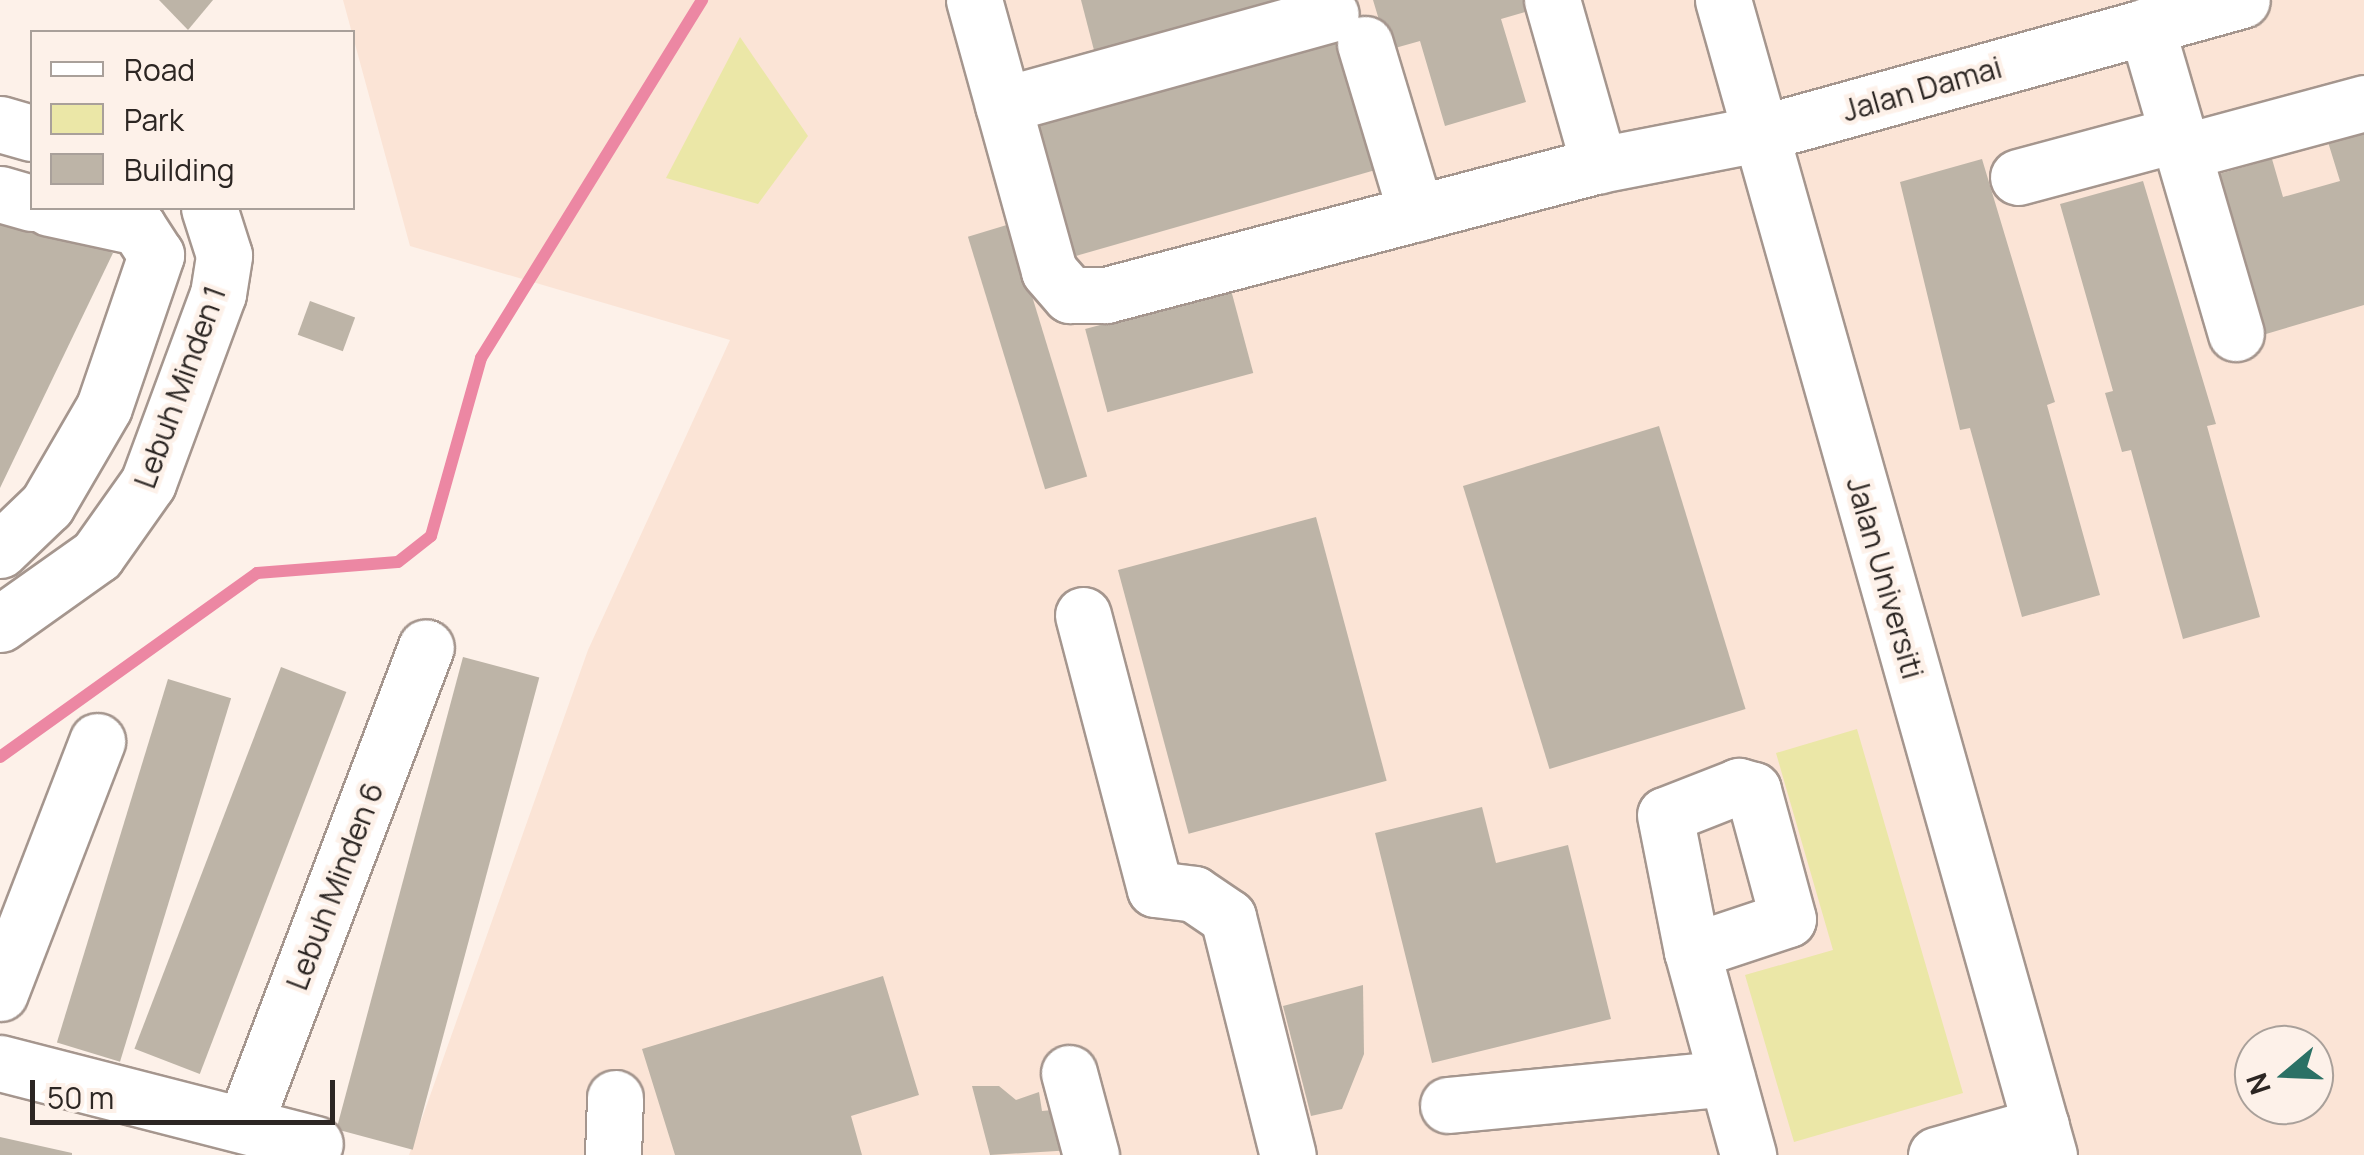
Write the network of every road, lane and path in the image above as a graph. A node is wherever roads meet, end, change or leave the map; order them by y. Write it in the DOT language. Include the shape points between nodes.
graph roads {
  1 [pos="974,0"];
  2 [pos="1552,0"];
  3 [pos="1723,0"];
  4 [pos="2242,0"];
  5 [pos="2160,16"];
  6 [pos="2364,103"];
  7 [pos="1003,106"];
  8 [pos="0,124"];
  9 [pos="30,133"];
  10 [pos="1758,134"];
  11 [pos="2180,143"];
  12 [pos="1599,165"];
  13 [pos="2018,177"];
  14 [pos="0,194"];
  15 [pos="30,202"];
  16 [pos="58,210"];
  17 [pos="210,210"];
  18 [pos="1416,213"];
  19 [pos="2236,333"];
  20 [pos="0,550"];
  21 [pos="1084,615"];
  22 [pos="0,624"];
  23 [pos="426,647"];
  24 [pos="97,741"];
  25 [pos="1692,951"];
  26 [pos="0,993"];
  27 [pos="0,1063"];
  28 [pos="1069,1074"];
  29 [pos="1727,1078"];
  30 [pos="615,1098"];
  31 [pos="1448,1105"];
  32 [pos="244,1125"];
  33 [pos="2045,1140"];
  34 [pos="315,1144"];
  35 [pos="612,1155"];
  36 [pos="1091,1155"];
  37 [pos="1288,1155"];
  38 [pos="1748,1155"];
  39 [pos="1936,1155"];
  1 -- 7 [label="street"];
  2 -- 12 [label="street"];
  3 -- 10 [label="street, Jalan Universiti"];
  4 -- 5 [label="street, Jalan Damai"];
  5 -- 10 [label="street, Jalan Damai"];
  5 -- 11 [label="street"];
  6 -- 11 [label="street"];
  7 -- 18 [label="street" via="1348,29"];
  7 -- 18 [label="street, Jalan Damai" via="1049,271 1070,295 1106,294"];
  8 -- 9 [label="street"];
  10 -- 12 [label="street, Jalan Damai"];
  10 -- 33 [label="street, Jalan Universiti"];
  11 -- 13 [label="street"];
  11 -- 19 [label="street"];
  12 -- 18 [label="street, Jalan Damai"];
  14 -- 15 [label="street"];
  16 -- 20 [label="street" via="138,227 156,255 104,407 47,504"];
  17 -- 22 [label="street, Lebuh Minden 1" via="224,255 218,294 148,483 97,555"];
  21 -- 37 [label="street" via="1155,889 1194,894 1228,917"];
  23 -- 32 [label="street, Lebuh Minden 6"];
  24 -- 26 [label="street"];
  25 -- 29 [label="street"];
  27 -- 32 [label="street"];
  28 -- 36 [label="street"];
  29 -- 31 [label="street"];
  29 -- 38 [label="street"];
  30 -- 35 [label="street"];
  32 -- 34 [label="street"];
  33 -- 39 [label="street"];
}
